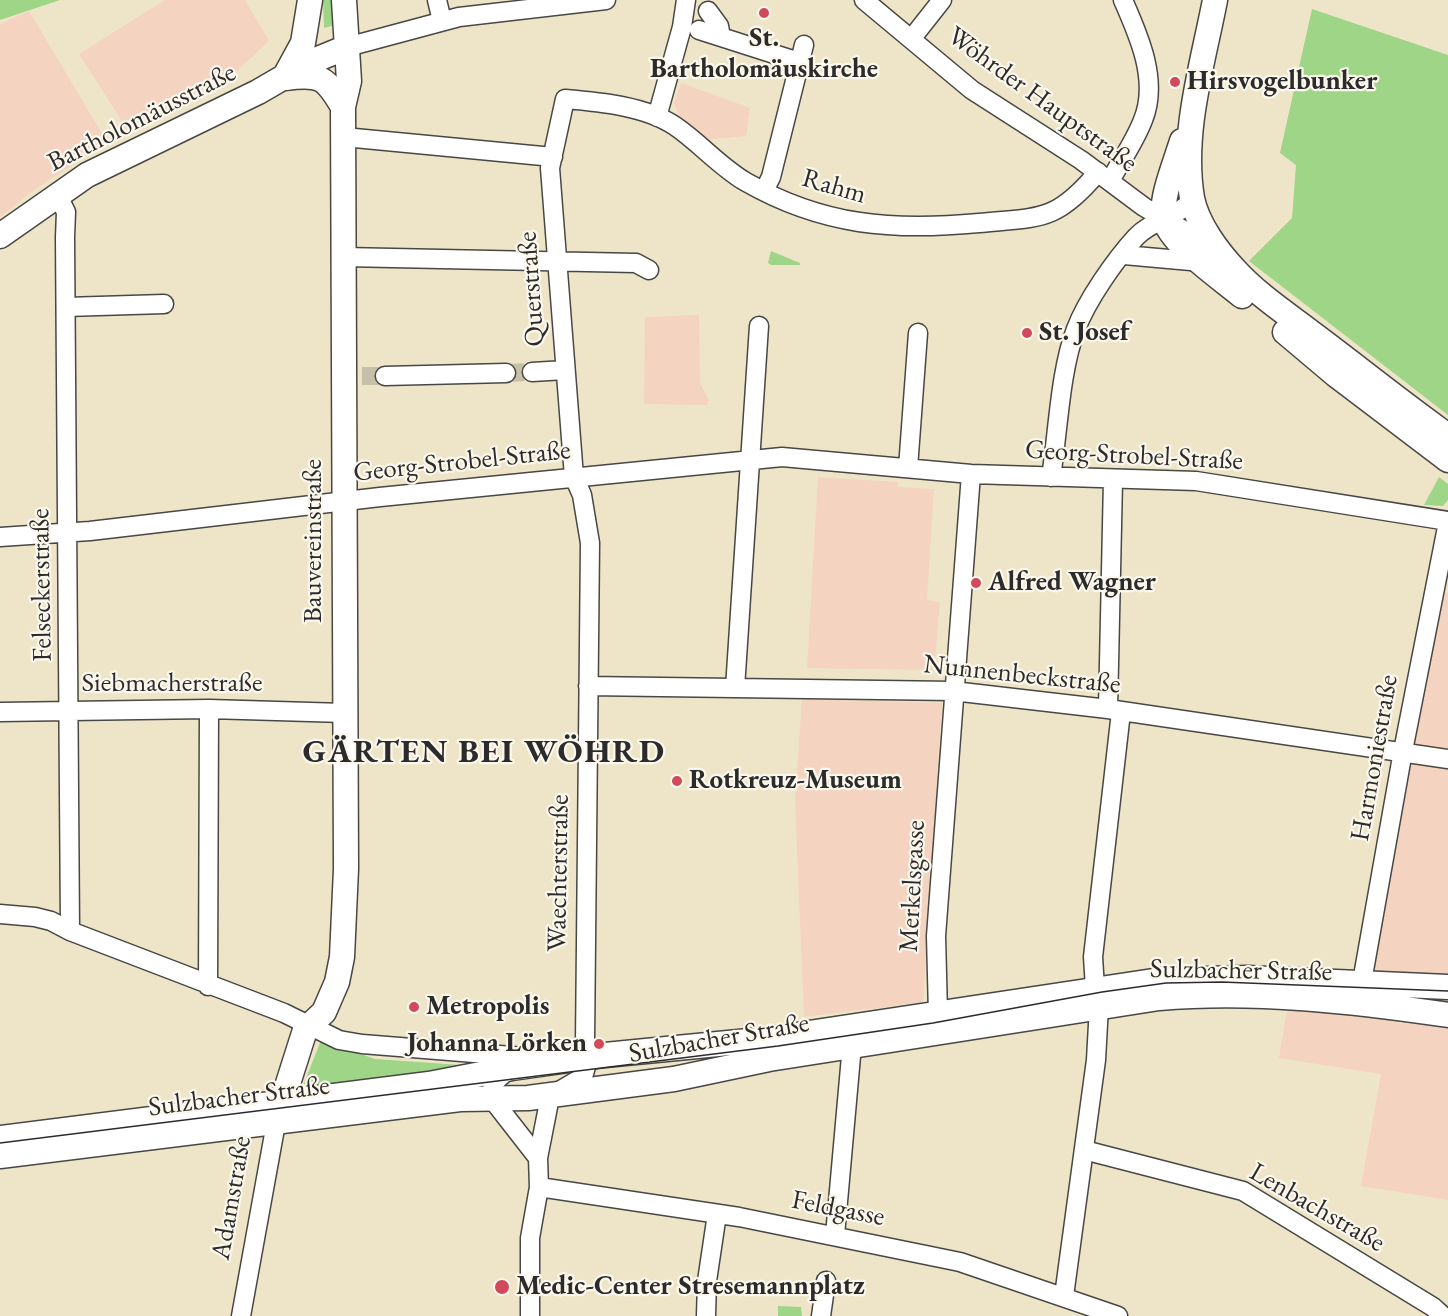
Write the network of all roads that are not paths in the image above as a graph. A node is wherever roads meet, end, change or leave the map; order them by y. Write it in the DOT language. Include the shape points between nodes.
graph roads {
  1 [pos="310,0"];
  2 [pos="318,0"];
  3 [pos="344,0"];
  4 [pos="437,0"];
  5 [pos="606,0"];
  6 [pos="686,0"];
  7 [pos="864,0"];
  8 [pos="942,0"];
  9 [pos="1123,0"];
  10 [pos="1215,0"];
  11 [pos="708,12"];
  12 [pos="442,21"];
  13 [pos="699,30"];
  14 [pos="721,37"];
  15 [pos="912,38"];
  16 [pos="347,47"];
  17 [pos="284,78"];
  18 [pos="565,99"];
  19 [pos="343,107"];
  20 [pos="1194,108"];
  21 [pos="657,117"];
  22 [pos="344,137"];
  23 [pos="553,157"];
  24 [pos="1104,177"];
  25 [pos="764,191"];
  26 [pos="49,200"];
  27 [pos="1193,200"];
  28 [pos="1164,217"];
  29 [pos="0,236"];
  30 [pos="1124,255"];
  31 [pos="344,257"];
  32 [pos="557,262"];
  33 [pos="1202,262"];
  34 [pos="649,270"];
  35 [pos="1237,272"];
  36 [pos="164,304"];
  37 [pos="66,307"];
  38 [pos="759,326"];
  39 [pos="918,333"];
  40 [pos="565,370"];
  41 [pos="532,372"];
  42 [pos="506,373"];
  43 [pos="385,376"];
  44 [pos="1448,436"];
  45 [pos="750,459"];
  46 [pos="1448,460"];
  47 [pos="908,468"];
  48 [pos="972,474"];
  49 [pos="574,477"];
  50 [pos="1051,477"];
  51 [pos="1113,480"];
  52 [pos="344,502"];
  53 [pos="1391,512"];
  54 [pos="1448,521"];
  55 [pos="69,531"];
  56 [pos="0,537"];
  57 [pos="588,686"];
  58 [pos="735,688"];
  59 [pos="953,691"];
  60 [pos="70,710"];
  61 [pos="209,710"];
  62 [pos="1114,711"];
  63 [pos="0,712"];
  64 [pos="344,713"];
  65 [pos="1403,751"];
  66 [pos="1448,759"];
  67 [pos="0,914"];
  68 [pos="70,931"];
  69 [pos="208,986"];
  70 [pos="1448,987"];
  71 [pos="1360,994"];
  72 [pos="1097,997"];
  73 [pos="938,1014"];
  74 [pos="1448,1015"];
  75 [pos="309,1025"];
  76 [pos="853,1037"];
  77 [pos="575,1059"];
  78 [pos="512,1068"];
  79 [pos="492,1098"];
  80 [pos="550,1101"];
  81 [pos="278,1114"];
  82 [pos="0,1138"];
  83 [pos="1084,1150"];
  84 [pos="0,1156"];
  85 [pos="538,1158"];
  86 [pos="540,1187"];
  87 [pos="717,1214"];
  88 [pos="835,1235"];
  89 [pos="826,1281"];
  90 [pos="1064,1296"];
  91 [pos="241,1316"];
  92 [pos="530,1316"];
  93 [pos="706,1316"];
  94 [pos="821,1316"];
  95 [pos="1118,1316"];
  96 [pos="1443,1316"];
  1 -- 17 [label="main road" via="303,43"];
  2 -- 16 [label="main road" via="322,35 333,45"];
  3 -- 16 [label="main road, Bauvereinstraße"];
  4 -- 12 [label="street"];
  5 -- 12 [label="street"];
  6 -- 21 [label="street"];
  7 -- 15 [label="street, Wöhrder Hauptstraße"];
  8 -- 15 [label="street"];
  9 -- 24 [label="street, Rahm" via="1147,70 1150,91 1141,127"];
  10 -- 20 [label="main road"];
  11 -- 14 [label="street" via="719,26"];
  12 -- 16 [label="street"];
  13 -- 14 [label="street"];
  14 -- 25 [label="street" via="802,53 771,177"];
  15 -- 24 [label="street, Wöhrder Hauptstraße" via="972,90"];
  16 -- 17 [label="main road, Bartholomäusstraße"];
  16 -- 19 [label="main road, Bauvereinstraße" via="348,90"];
  17 -- 19 [label="main road" via="320,77"];
  17 -- 26 [label="main road, Bartholomäusstraße" via="87,175"];
  18 -- 21 [label="street, Rahm" via="591,101"];
  18 -- 23 [label="street, Querstraße"];
  19 -- 22 [label="main road, Bauvereinstraße"];
  20 -- 27 [label="main road" via="1189,165"];
  20 -- 28 [label="main road" via="1170,183"];
  21 -- 25 [label="street, Rahm" via="674,126 730,172"];
  22 -- 23 [label="street"];
  22 -- 31 [label="main road, Bauvereinstraße"];
  23 -- 32 [label="street, Querstraße" via="550,168"];
  24 -- 25 [label="street, Rahm" via="1054,213 942,226 884,227 843,221 802,209"];
  24 -- 28 [label="street, Wöhrder Hauptstraße"];
  26 -- 29 [label="main road, Bartholomäusstraße"];
  26 -- 37 [label="street, Felseckerstraße" via="65,237"];
  27 -- 28 [label="street" via="1182,210"];
  27 -- 35 [label="main road" via="1216,245"];
  28 -- 30 [label="street" via="1138,235"];
  28 -- 33 [label="main road" via="1175,237"];
  28 -- 35 [label="street, Wöhrder Hauptstraße"];
  30 -- 33 [label="street"];
  30 -- 50 [label="street" via="1092,297 1076,330"];
  31 -- 32 [label="street"];
  31 -- 52 [label="main road, Bauvereinstraße" via="353,376"];
  32 -- 34 [label="street" via="636,263"];
  32 -- 40 [label="street, Querstraße"];
  33 -- 46 [label="main road" via="1336,375"];
  35 -- 44 [label="main road"];
  36 -- 37 [label="street"];
  37 -- 55 [label="street, Felseckerstraße"];
  38 -- 45 [label="street"];
  39 -- 47 [label="street"];
  40 -- 41 [label="street"];
  40 -- 49 [label="street, Querstraße"];
  42 -- 43 [label="street"];
  45 -- 47 [label="street, Georg-Strobel-Straße" via="782,457"];
  45 -- 49 [label="street, Georg-Strobel-Straße"];
  45 -- 58 [label="street"];
  47 -- 48 [label="street, Georg-Strobel-Straße"];
  48 -- 50 [label="street, Georg-Strobel-Straße"];
  48 -- 59 [label="street, Merkelsgasse"];
  49 -- 52 [label="street, Georg-Strobel-Straße"];
  49 -- 57 [label="street, Waechterstraße" via="586,512 590,543"];
  50 -- 51 [label="street, Georg-Strobel-Straße"];
  51 -- 53 [label="street, Georg-Strobel-Straße" via="1196,481"];
  51 -- 62 [label="street"];
  52 -- 55 [label="street, Georg-Strobel-Straße"];
  52 -- 64 [label="main road, Bauvereinstraße"];
  53 -- 54 [label="street, Harmoniestraße"];
  54 -- 65 [label="street, Harmoniestraße"];
  55 -- 56 [label="street, Georg-Strobel-Straße"];
  55 -- 60 [label="street, Felseckerstraße"];
  57 -- 58 [label="street, Nunnenbeckstraße"];
  57 -- 77 [label="street, Waechterstraße" via="585,887"];
  58 -- 59 [label="street, Nunnenbeckstraße"];
  59 -- 62 [label="street, Nunnenbeckstraße"];
  59 -- 73 [label="street, Merkelsgasse" via="936,936"];
  60 -- 61 [label="street, Siebmacherstraße"];
  60 -- 63 [label="street, Siebmacherstraße"];
  60 -- 68 [label="street, Felseckerstraße"];
  61 -- 64 [label="street, Siebmacherstraße"];
  61 -- 69 [label="street"];
  62 -- 65 [label="street, Nunnenbeckstraße"];
  62 -- 72 [label="street" via="1093,957"];
  64 -- 75 [label="main road, Bauvereinstraße" via="346,870 342,957 329,1003"];
  65 -- 66 [label="street, Nunnenbeckstraße"];
  65 -- 71 [label="street, Harmoniestraße"];
  67 -- 68 [label="street" via="35,917"];
  68 -- 69 [label="street"];
  69 -- 75 [label="street"];
  70 -- 71 [label="main road, Sulzbacher Straße"];
  71 -- 72 [label="main road, Sulzbacher Straße"];
  71 -- 74 [label="main road, Sulzbacher Straße"];
  72 -- 73 [label="main road, Sulzbacher Straße"];
  72 -- 76 [label="main road, Sulzbacher Straße"];
  72 -- 83 [label="street" via="1100,1028"];
  73 -- 76 [label="main road, Sulzbacher Straße"];
  75 -- 77 [label="street" via="339,1040 362,1044"];
  75 -- 81 [label="main road, Adamstraße"];
  76 -- 77 [label="main road, Sulzbacher Straße" via="769,1039"];
  76 -- 80 [label="main road, Sulzbacher Straße" via="688,1077"];
  76 -- 88 [label="street"];
  77 -- 78 [label="main road, Sulzbacher Straße"];
  77 -- 80 [label="street" via="583,1077"];
  78 -- 79 [label="street" via="492,1085"];
  78 -- 81 [label="main road, Sulzbacher Straße"];
  79 -- 80 [label="main road, Sulzbacher Straße"];
  79 -- 81 [label="main road, Sulzbacher Straße"];
  79 -- 85 [label="street"];
  80 -- 85 [label="street"];
  81 -- 82 [label="main road, Sulzbacher Straße"];
  81 -- 84 [label="main road, Sulzbacher Straße"];
  81 -- 91 [label="street, Adamstraße"];
  83 -- 90 [label="street"];
  83 -- 96 [label="street, Lenbachstraße" via="1243,1191 1433,1306"];
  85 -- 86 [label="street"];
  86 -- 87 [label="street, Feldgasse"];
  86 -- 92 [label="street" via="530,1238"];
  87 -- 88 [label="street, Feldgasse"];
  87 -- 93 [label="street" via="706,1281"];
  88 -- 90 [label="street, Feldgasse" via="960,1262"];
  89 -- 94 [label="street"];
  90 -- 95 [label="street, Feldgasse"];
}
